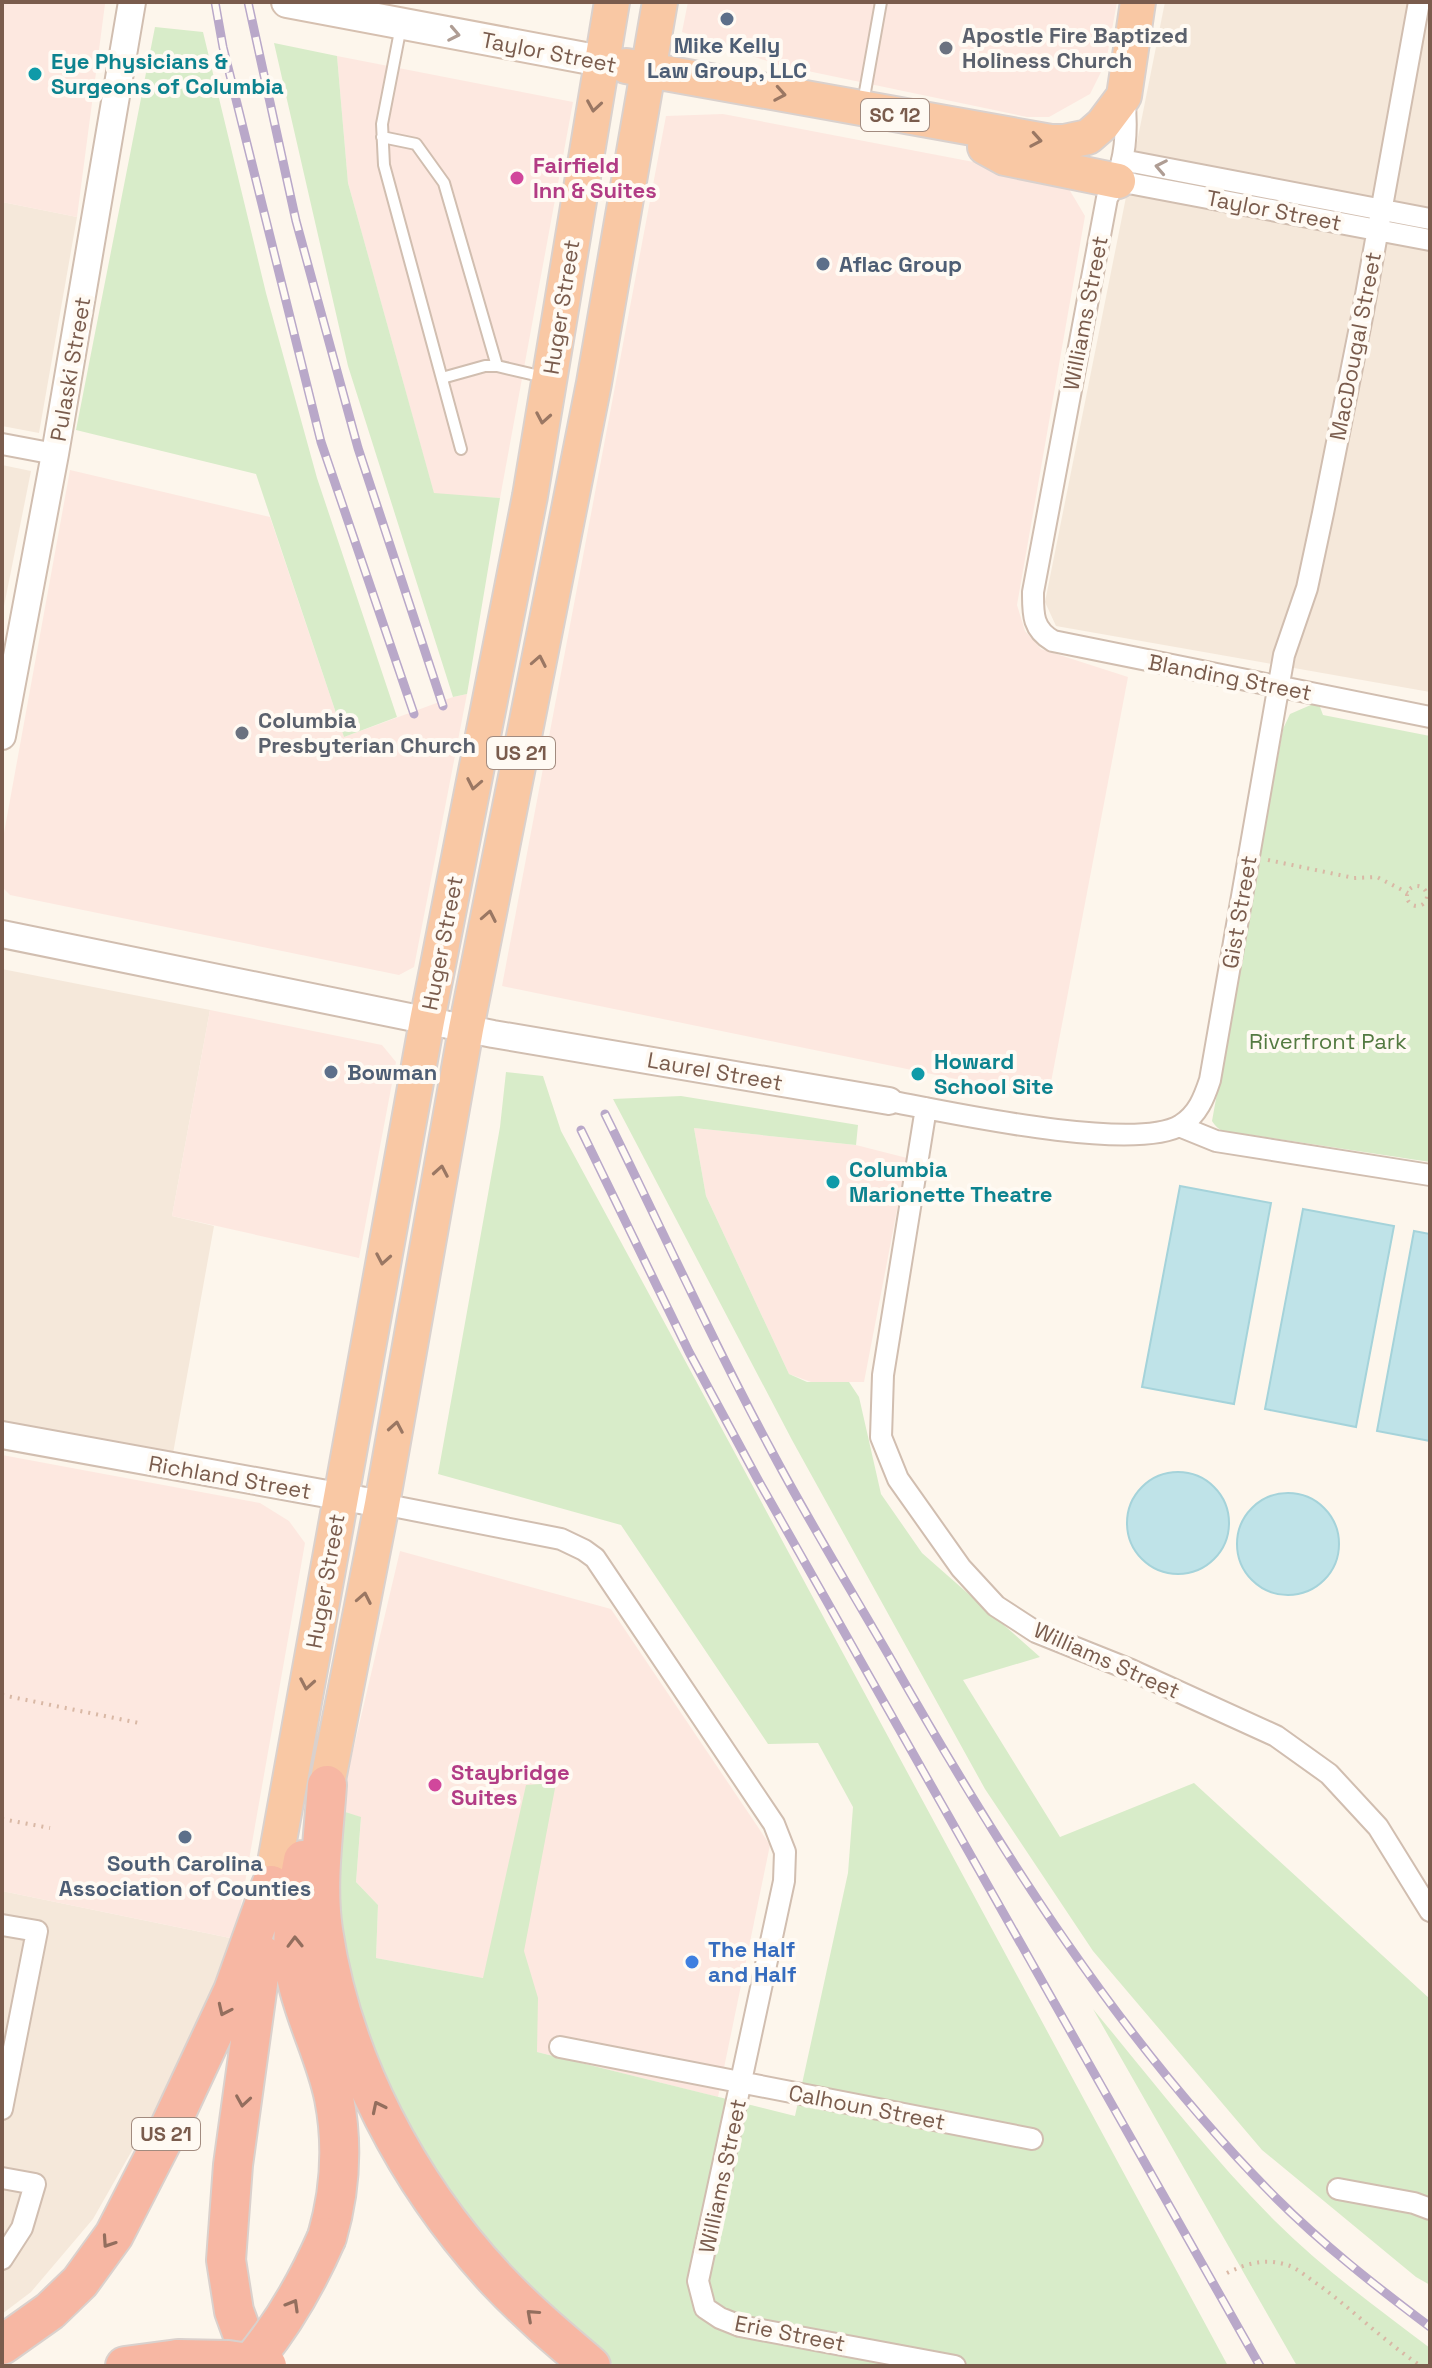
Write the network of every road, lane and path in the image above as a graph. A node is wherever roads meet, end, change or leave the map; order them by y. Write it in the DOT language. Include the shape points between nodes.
graph roads {
  1 [pos="132,2"];
  2 [pos="287,2"];
  3 [pos="612,2"];
  4 [pos="660,2"];
  5 [pos="881,2"];
  6 [pos="1138,2"];
  7 [pos="1419,2"];
  8 [pos="387,18"];
  9 [pos="601,61"];
  10 [pos="648,70"];
  11 [pos="1124,96"];
  12 [pos="862,109"];
  13 [pos="938,123"];
  14 [pos="382,137"];
  15 [pos="1120,170"];
  16 [pos="1379,219"];
  17 [pos="1430,219"];
  18 [pos="1430,240"];
  19 [pos="497,366"];
  20 [pos="442,378"];
  21 [pos="550,378"];
  22 [pos="2,444"];
  23 [pos="461,449"];
  24 [pos="55,454"];
  25 [pos="1035,626"];
  26 [pos="1278,687"];
  27 [pos="1430,717"];
  28 [pos="2,736"];
  29 [pos="1249,855"];
  30 [pos="1408,893"];
  31 [pos="1429,894"];
  32 [pos="2,934"];
  33 [pos="427,1021"];
  34 [pos="466,1029"];
  35 [pos="889,1101"];
  36 [pos="926,1108"];
  37 [pos="1179,1126"];
  38 [pos="1430,1175"];
  39 [pos="2,1435"];
  40 [pos="340,1497"];
  41 [pos="382,1504"];
  42 [pos="595,1558"];
  43 [pos="2,1695"];
  44 [pos="139,1723"];
  45 [pos="327,1785"];
  46 [pos="2,1819"];
  47 [pos="50,1828"];
  48 [pos="271,1885"];
  49 [pos="1430,1911"];
  50 [pos="2,1925"];
  51 [pos="560,2047"];
  52 [pos="742,2084"];
  53 [pos="2,2109"];
  54 [pos="1032,2139"];
  55 [pos="2,2178"];
  56 [pos="1338,2189"];
  57 [pos="1430,2209"];
  58 [pos="2,2259"];
  59 [pos="1227,2273"];
  60 [pos="720,2318"];
  61 [pos="2,2345"];
  62 [pos="125,2366"];
  63 [pos="248,2366"];
  64 [pos="254,2366"];
  65 [pos="267,2366"];
  66 [pos="591,2366"];
  67 [pos="955,2366"];
  68 [pos="1421,2366"];
  1 -- 24 [label="street, Pulaski Street"];
  2 -- 8 [label="main road, Taylor Street / SC 12"];
  3 -- 9 [label="highway, Huger Street / US 21"];
  4 -- 10 [label="highway, Huger Street / US 21"];
  5 -- 12 [label="lane"];
  6 -- 11 [label="highway, Williams Street / SC 12"];
  7 -- 16 [label="street, MacDougal Street"];
  8 -- 9 [label="main road, Taylor Street / SC 12, one-way"];
  8 -- 14 [label="lane"];
  9 -- 10 [label="highway, Taylor Street / SC 12"];
  9 -- 21 [label="highway, Huger Street / US 21, one-way"];
  10 -- 12 [label="highway, Taylor Street / SC 12, one-way"];
  34 -- 10 [label="highway, Huger Street / US 21, one-way" via="594,383"];
  13 -- 11 [label="highway, Taylor Street / SC 12, one-way" via="1064,142 1088,137"];
  11 -- 15 [label="street, Williams Street" via="1127,119"];
  12 -- 13 [label="highway, Taylor Street / SC 12"];
  13 -- 15 [label="highway" via="1005,158"];
  14 -- 19 [label="lane" via="416,144 441,177"];
  14 -- 20 [label="lane" via="389,189"];
  15 -- 16 [label="street, Taylor Street"];
  15 -- 25 [label="street, Williams Street" via="1107,198 1033,592"];
  16 -- 17 [label="street, Taylor Street"];
  16 -- 18 [label="street, Taylor Street"];
  16 -- 26 [label="street, MacDougal Street" via="1307,588"];
  19 -- 20 [label="lane"];
  19 -- 21 [label="lane"];
  20 -- 23 [label="lane"];
  21 -- 33 [label="highway, Huger Street / US 21, one-way"];
  22 -- 24 [label="street"];
  24 -- 28 [label="street, Pulaski Street"];
  25 -- 26 [label="street, Blanding Street" via="1053,641"];
  26 -- 27 [label="street, Blanding Street"];
  26 -- 29 [label="street, Gist Street"];
  29 -- 30 [label="path" via="1340,875 1377,877"];
  29 -- 37 [label="street, Gist Street" via="1210,1080 1196,1113"];
  30 -- 31 [label="path" via="1418,886"];
  30 -- 31 [label="path" via="1415,906"];
  32 -- 33 [label="street, Laurel Street"];
  33 -- 34 [label="street, Laurel Street"];
  33 -- 40 [label="highway, Huger Street / US 21, one-way"];
  34 -- 35 [label="street, Laurel Street"];
  41 -- 34 [label="highway, Huger Street / US 21, one-way"];
  35 -- 36 [label="street, Laurel Street"];
  36 -- 37 [label="street, Laurel Street" via="1116,1135 1145,1135"];
  36 -- 49 [label="street, Williams Street" via="883,1375 881,1437 898,1479 961,1568 996,1606 1036,1632 1276,1736 1329,1774 1378,1827"];
  37 -- 38 [label="street" via="1216,1141"];
  39 -- 40 [label="street, Richland Street"];
  40 -- 41 [label="street, Richland Street"];
  40 -- 48 [label="highway, Huger Street / US 21, one-way"];
  41 -- 42 [label="street, Richland Street" via="561,1539"];
  45 -- 41 [label="highway, Huger Street / US 21, one-way"];
  42 -- 52 [label="street, Williams Street" via="774,1824 785,1852 784,1881"];
  43 -- 44 [label="path"];
  63 -- 45 [label="highway, US 21, one-way, bridge" via="284,2320 313,2268 335,2208 339,2174 334,2098 297,1980 294,1922 304,1858"];
  66 -- 45 [label="highway, one-way" via="527,2311 475,2255 428,2192 374,2098 350,2038 323,1930 320,1883"];
  46 -- 47 [label="path"];
  48 -- 61 [label="highway, US 21, one-way" via="233,1991 114,2235 80,2282"];
  48 -- 64 [label="highway, one-way" via="227,2212 228,2283"];
  50 -- 53 [label="street" via="37,1931"];
  51 -- 52 [label="street, Calhoun Street"];
  52 -- 54 [label="street, Calhoun Street"];
  52 -- 60 [label="street, Williams Street" via="698,2281 705,2308"];
  55 -- 58 [label="street" via="35,2184 22,2228"];
  56 -- 57 [label="street"];
  59 -- 68 [label="path" via="1262,2261 1289,2265"];
  60 -- 67 [label="street, Erie Street"];
  62 -- 65 [label="highway, bridge" via="178,2359"];
}
